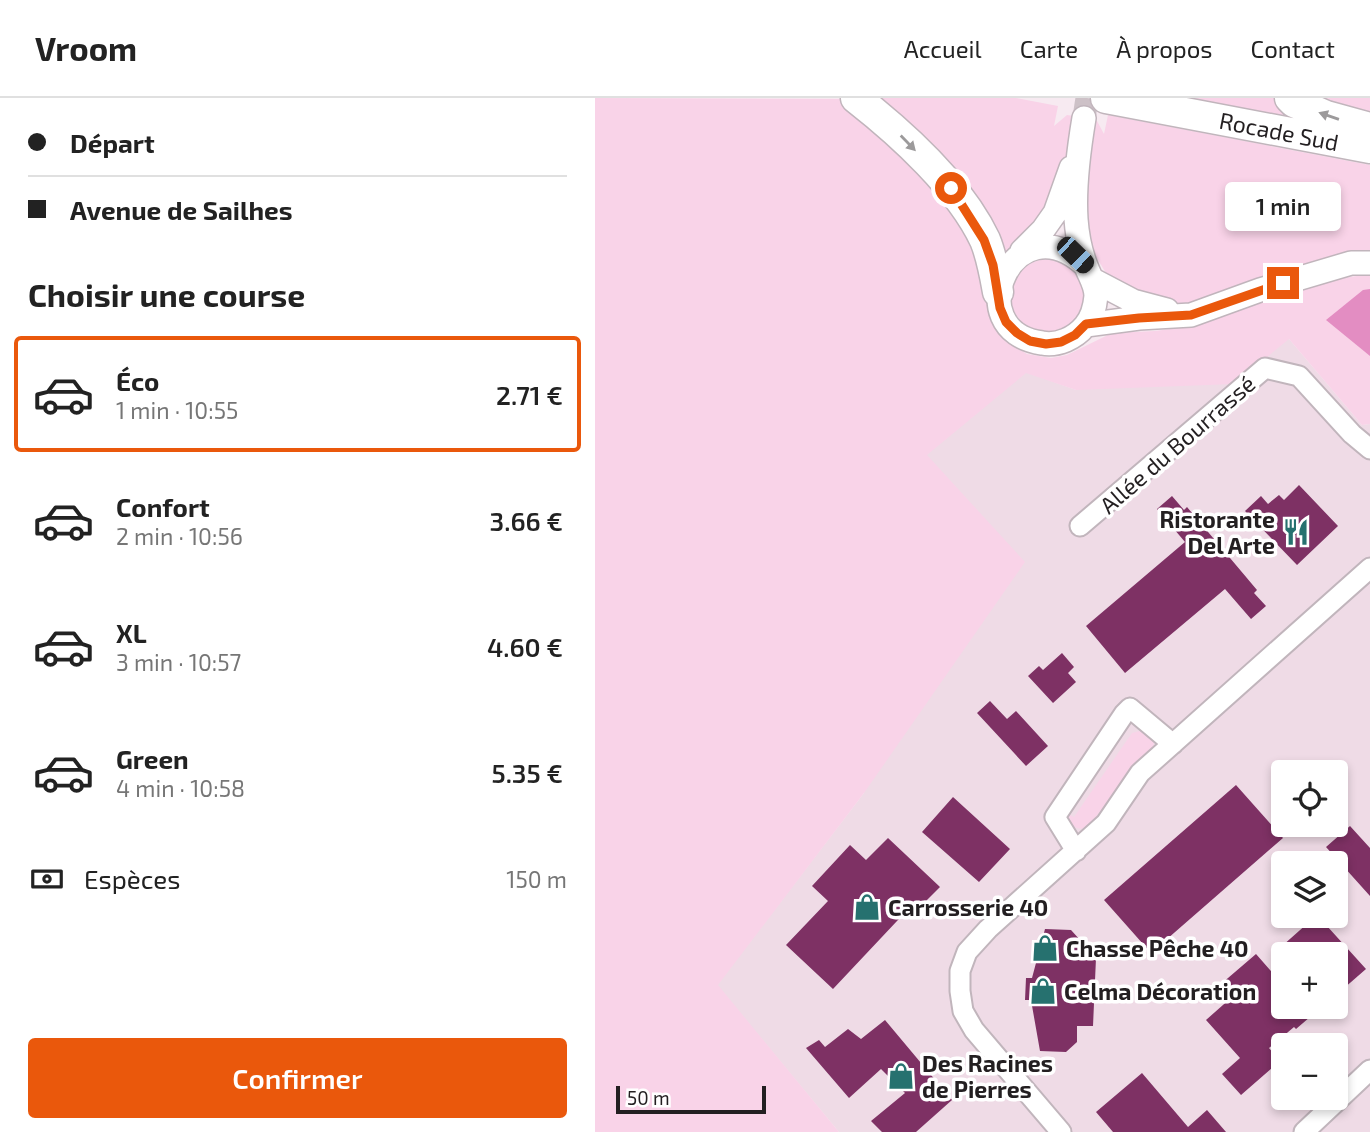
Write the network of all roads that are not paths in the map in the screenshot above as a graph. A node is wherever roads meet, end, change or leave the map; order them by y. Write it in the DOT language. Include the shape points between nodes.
graph roads {
  1 [pos="856,98"];
  2 [pos="1106,98"];
  3 [pos="1290,98"];
  4 [pos="1084,118"];
  5 [pos="1370,128"];
  6 [pos="1080,142"];
  7 [pos="1370,148"];
  8 [pos="1016,257"];
  9 [pos="1370,263"];
  10 [pos="1090,273"];
  11 [pos="998,292"];
  12 [pos="1191,315"];
  13 [pos="1086,324"];
  14 [pos="1370,449"];
  15 [pos="1080,526"];
  16 [pos="1370,568"];
  17 [pos="1174,744"];
  18 [pos="1076,851"];
  19 [pos="1370,1070"];
  20 [pos="1061,1132"];
  21 [pos="1304,1132"];
  1 -- 11 [label="main road, one-way" via="890,124 951,188 984,240"];
  2 -- 7 [label="main road, Rocade Sud"];
  5 -- 3 [label="main road, one-way" via="1326,116"];
  4 -- 6 [label="street"];
  6 -- 8 [label="street" via="1055,213"];
  6 -- 10 [label="street" via="1076,220"];
  8 -- 10 [label="street" via="1045,246 1061,248 1075,255"];
  8 -- 11 [label="street"];
  9 -- 12 [label="street" via="1351,263"];
  10 -- 12 [label="street" via="1133,301"];
  10 -- 13 [label="street" via="1096,295"];
  11 -- 13 [label="street" via="1006,322 1030,341 1061,342"];
  12 -- 13 [label="street"];
  14 -- 15 [label="street, Allée du Bourrassé" via="1299,376 1265,368"];
  16 -- 17 [label="street"];
  17 -- 18 [label="street" via="1140,774 1106,823"];
  17 -- 18 [label="street" via="1130,708 1124,714 1055,817"];
  18 -- 20 [label="street" via="988,929 967,952 960,971 963,1011 974,1030"];
  19 -- 21 [label="street"];
}
